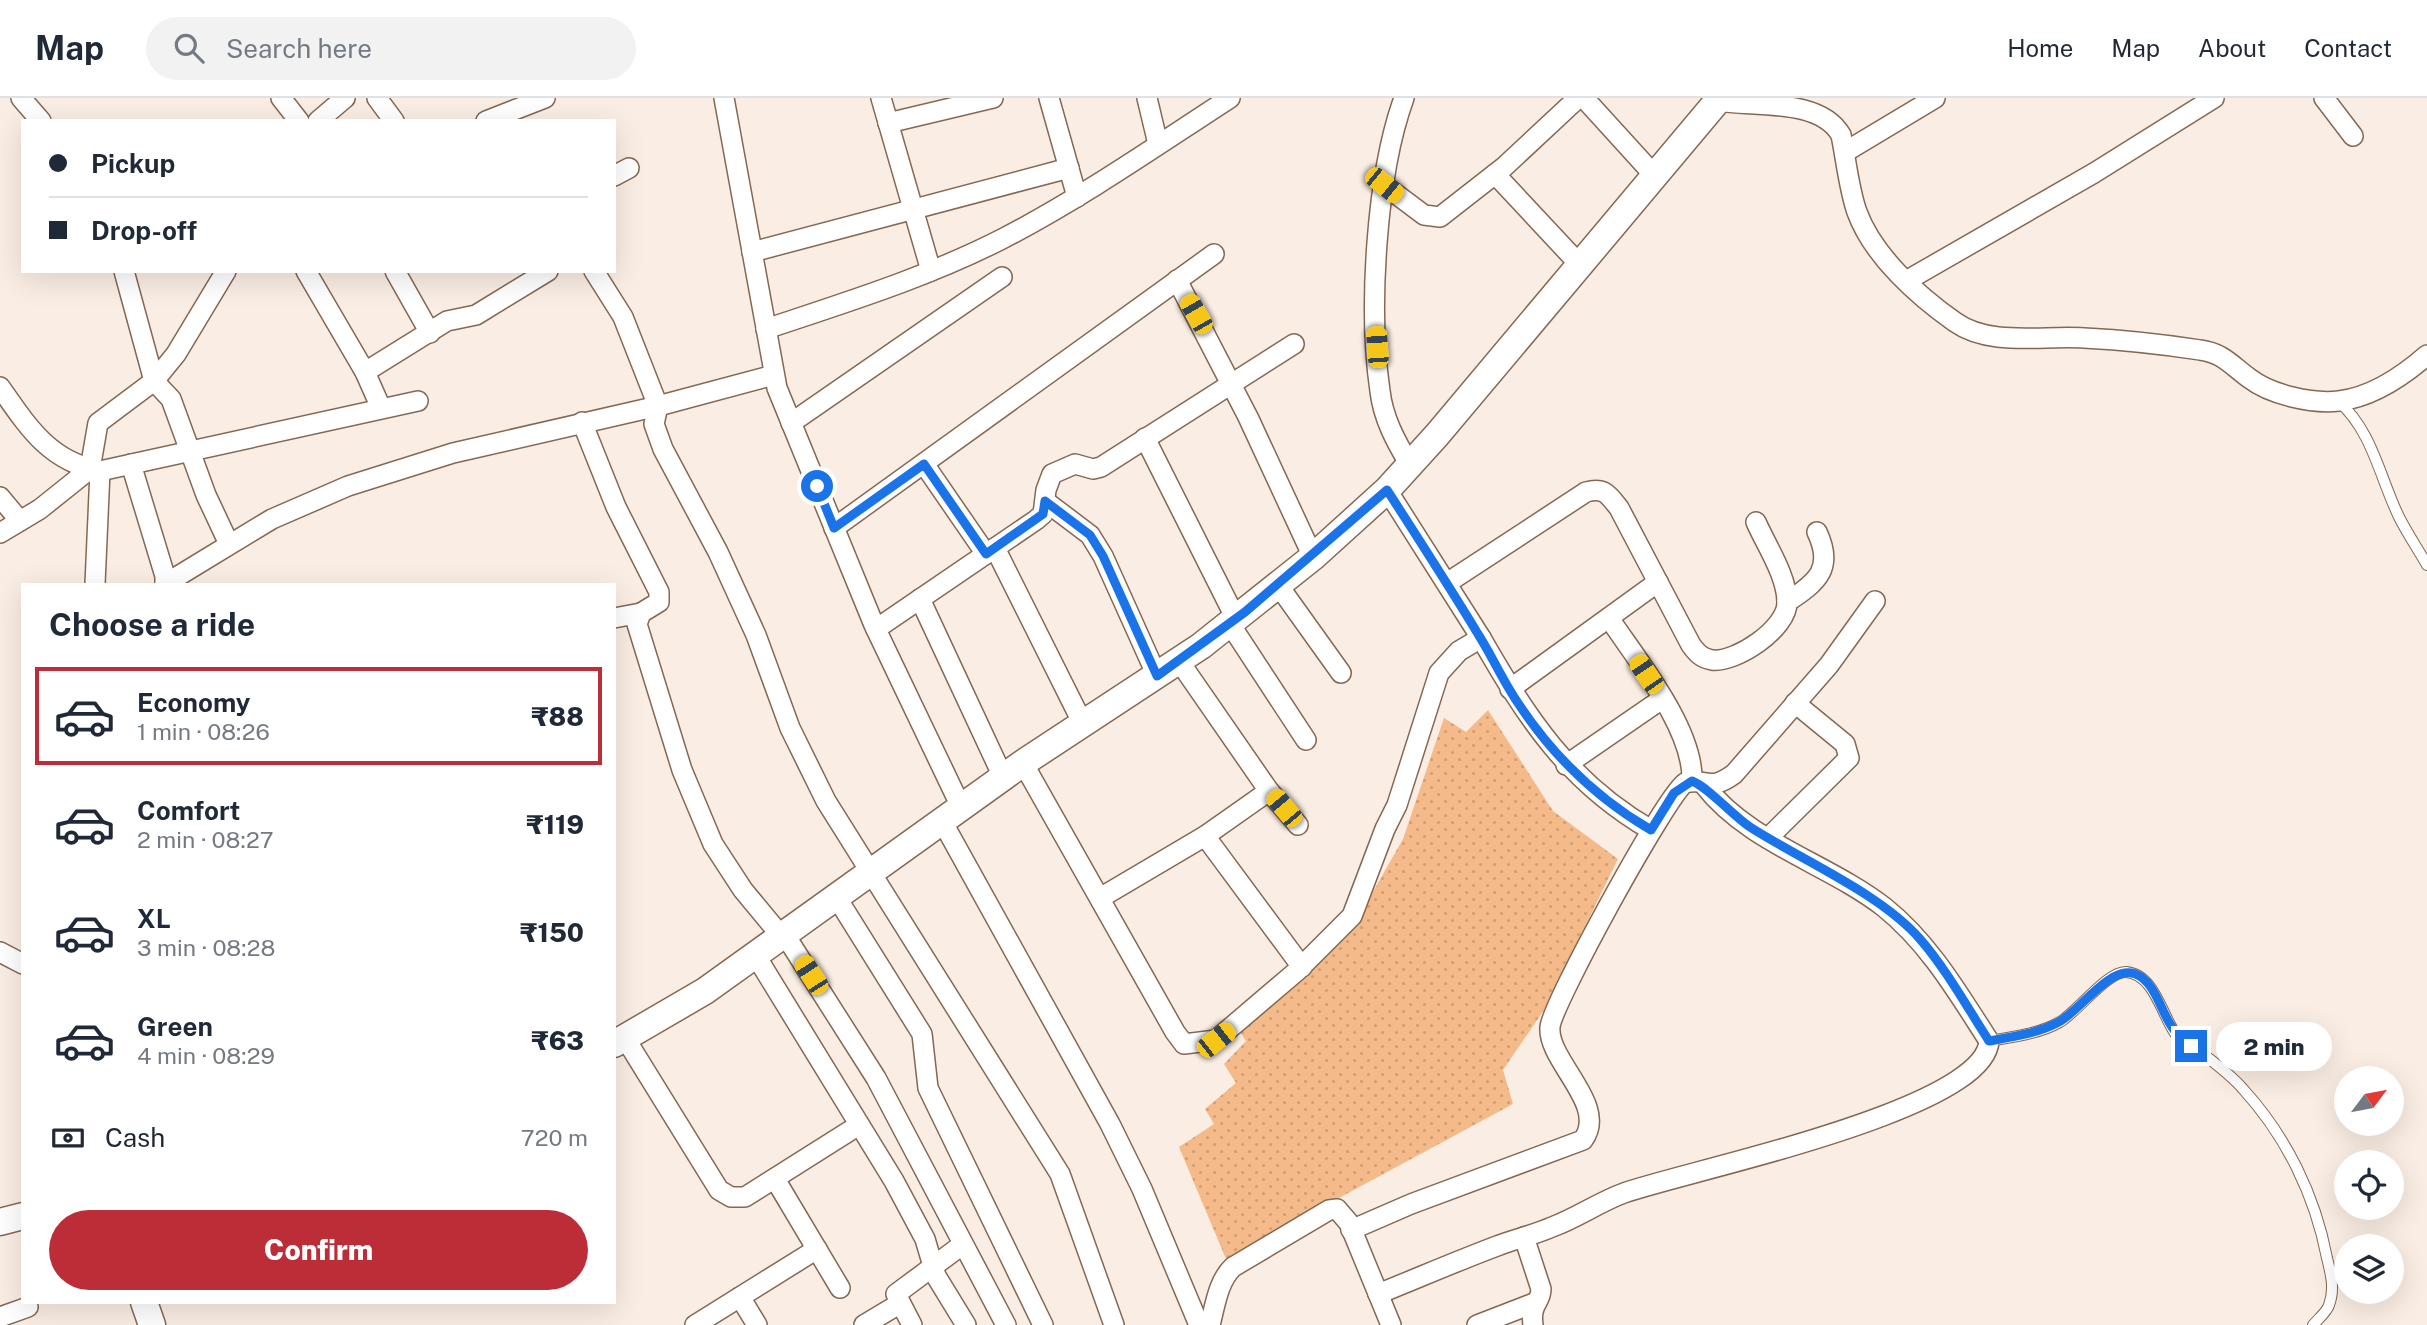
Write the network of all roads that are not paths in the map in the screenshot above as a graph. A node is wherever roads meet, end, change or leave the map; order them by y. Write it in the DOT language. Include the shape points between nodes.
graph roads {
  1 [pos="21,98"];
  2 [pos="281,98"];
  3 [pos="345,98"];
  4 [pos="377,98"];
  5 [pos="545,98"];
  6 [pos="724,98"];
  7 [pos="881,98"];
  8 [pos="993,98"];
  9 [pos="1049,98"];
  10 [pos="1147,98"];
  11 [pos="1230,98"];
  12 [pos="1404,98"];
  13 [pos="1578,98"];
  14 [pos="1584,98"];
  15 [pos="1935,98"];
  16 [pos="2214,98"];
  17 [pos="2323,98"];
  18 [pos="1718,100"];
  19 [pos="39,119"];
  20 [pos="297,119"];
  21 [pos="320,119"];
  22 [pos="393,119"];
  23 [pos="491,119"];
  24 [pos="888,123"];
  25 [pos="2353,136"];
  26 [pos="1158,144"];
  27 [pos="1845,152"];
  28 [pos="1069,168"];
  29 [pos="1495,174"];
  30 [pos="1654,175"];
  31 [pos="1384,185"];
  32 [pos="1077,197"];
  33 [pos="910,208"];
  34 [pos="752,252"];
  35 [pos="1213,254"];
  36 [pos="1580,265"];
  37 [pos="931,271"];
  38 [pos="125,273"];
  39 [pos="225,273"];
  40 [pos="307,273"];
  41 [pos="396,273"];
  42 [pos="545,273"];
  43 [pos="595,273"];
  44 [pos="1002,276"];
  45 [pos="1177,280"];
  46 [pos="1906,281"];
  47 [pos="766,329"];
  48 [pos="430,332"];
  49 [pos="1294,344"];
  50 [pos="2427,355"];
  51 [pos="366,372"];
  52 [pos="774,375"];
  53 [pos="153,381"];
  54 [pos="1231,382"];
  55 [pos="0,387"];
  56 [pos="418,401"];
  57 [pos="2338,401"];
  58 [pos="658,407"];
  59 [pos="381,408"];
  60 [pos="582,422"];
  61 [pos="791,423"];
  62 [pos="1145,438"];
  63 [pos="191,449"];
  64 [pos="131,464"];
  65 [pos="924,464"];
  66 [pos="1410,465"];
  67 [pos="95,470"];
  68 [pos="1387,490"];
  69 [pos="0,497"];
  70 [pos="1045,501"];
  71 [pos="20,521"];
  72 [pos="1756,522"];
  73 [pos="834,528"];
  74 [pos="1817,531"];
  75 [pos="0,533"];
  76 [pos="229,544"];
  77 [pos="991,551"];
  78 [pos="1313,557"];
  79 [pos="2427,565"];
  80 [pos="1658,582"];
  81 [pos="95,583"];
  82 [pos="165,583"];
  83 [pos="167,583"];
  84 [pos="1447,583"];
  85 [pos="1278,585"];
  86 [pos="920,599"];
  87 [pos="1875,601"];
  88 [pos="1787,602"];
  89 [pos="641,613"];
  90 [pos="616,618"];
  91 [pos="1609,618"];
  92 [pos="1233,621"];
  93 [pos="876,629"];
  94 [pos="1481,638"];
  95 [pos="1179,661"];
  96 [pos="1341,673"];
  97 [pos="1157,676"];
  98 [pos="1510,689"];
  99 [pos="1662,699"];
  100 [pos="1795,703"];
  101 [pos="1083,724"];
  102 [pos="1306,740"];
  103 [pos="1566,765"];
  104 [pos="1013,770"];
  105 [pos="1698,783"];
  106 [pos="1269,791"];
  107 [pos="952,814"];
  108 [pos="1298,825"];
  109 [pos="1651,830"];
  110 [pos="1205,836"];
  111 [pos="1768,838"];
  112 [pos="873,871"];
  113 [pos="836,898"];
  114 [pos="1100,898"];
  115 [pos="783,937"];
  116 [pos="0,951"];
  117 [pos="756,956"];
  118 [pos="21,963"];
  119 [pos="1302,967"];
  120 [pos="620,1041"];
  121 [pos="1989,1041"];
  122 [pos="859,1125"];
  123 [pos="775,1179"];
  124 [pos="21,1217"];
  125 [pos="0,1222"];
  126 [pos="1351,1230"];
  127 [pos="1524,1237"];
  128 [pos="962,1245"];
  129 [pos="817,1249"];
  130 [pos="932,1266"];
  131 [pos="840,1288"];
  132 [pos="1378,1294"];
  133 [pos="740,1297"];
  134 [pos="1534,1303"];
  135 [pos="145,1304"];
  136 [pos="899,1304"];
  137 [pos="28,1307"];
  138 [pos="0,1317"];
  139 [pos="152,1325"];
  140 [pos="695,1325"];
  141 [pos="757,1325"];
  142 [pos="864,1325"];
  143 [pos="912,1325"];
  144 [pos="966,1325"];
  145 [pos="1006,1325"];
  146 [pos="1043,1325"];
  147 [pos="1114,1325"];
  148 [pos="1199,1325"];
  149 [pos="1210,1325"];
  150 [pos="1391,1325"];
  151 [pos="1477,1325"];
  152 [pos="1532,1325"];
  153 [pos="2313,1325"];
  1 -- 19 [label="street"];
  2 -- 20 [label="street"];
  3 -- 21 [label="street"];
  4 -- 22 [label="street"];
  5 -- 23 [label="street"];
  6 -- 34 [label="street"];
  7 -- 24 [label="street"];
  8 -- 24 [label="street"];
  9 -- 28 [label="street"];
  10 -- 26 [label="street"];
  11 -- 26 [label="street"];
  12 -- 31 [label="street"];
  13 -- 29 [label="street"];
  14 -- 30 [label="street"];
  15 -- 27 [label="street"];
  16 -- 46 [label="street"];
  17 -- 25 [label="street"];
  18 -- 27 [label="street" via="1813,110 1835,124"];
  18 -- 30 [label="main road"];
  24 -- 33 [label="street"];
  26 -- 32 [label="street"];
  27 -- 46 [label="street" via="1857,212"];
  28 -- 32 [label="street"];
  28 -- 33 [label="street"];
  29 -- 31 [label="street" via="1440,217 1424,215"];
  29 -- 36 [label="street"];
  30 -- 36 [label="main road"];
  31 -- 66 [label="street" via="1374,302 1380,393 1392,435"];
  32 -- 37 [label="street"];
  33 -- 34 [label="street"];
  33 -- 37 [label="street"];
  34 -- 47 [label="street"];
  35 -- 45 [label="street"];
  36 -- 66 [label="main road"];
  37 -- 47 [label="street"];
  38 -- 53 [label="street"];
  39 -- 53 [label="street" via="176,354"];
  40 -- 51 [label="street"];
  41 -- 48 [label="street"];
  42 -- 48 [label="street" via="489,309 447,321"];
  43 -- 58 [label="street" via="623,317"];
  44 -- 61 [label="street"];
  45 -- 54 [label="street"];
  45 -- 65 [label="street"];
  46 -- 57 [label="street" via="1956,323 1980,335 2081,338 2206,351 2227,357 2250,379 2280,394"];
  47 -- 52 [label="street"];
  48 -- 51 [label="street"];
  49 -- 54 [label="street"];
  50 -- 57 [label="street" via="2404,375"];
  51 -- 59 [label="street"];
  52 -- 58 [label="street"];
  52 -- 61 [label="street"];
  53 -- 63 [label="street" via="171,399"];
  53 -- 67 [label="street" via="98,423"];
  54 -- 62 [label="street"];
  54 -- 78 [label="street"];
  55 -- 67 [label="street" via="46,446 80,468"];
  56 -- 59 [label="street"];
  57 -- 79 [label="lane" via="2353,414 2366,436 2400,519"];
  58 -- 60 [label="street"];
  58 -- 112 [label="street" via="654,424 663,449 756,635 790,728 826,801"];
  59 -- 63 [label="street"];
  60 -- 76 [label="street" via="453,453 348,486 272,519"];
  60 -- 89 [label="street" via="616,507 659,592 659,602"];
  61 -- 73 [label="street"];
  62 -- 70 [label="street" via="1101,467 1075,464 1052,474"];
  62 -- 92 [label="street"];
  63 -- 64 [label="street"];
  63 -- 76 [label="street"];
  64 -- 67 [label="street"];
  64 -- 82 [label="street"];
  65 -- 73 [label="street"];
  65 -- 77 [label="street"];
  66 -- 68 [label="main road"];
  67 -- 71 [label="street"];
  67 -- 81 [label="street"];
  68 -- 78 [label="main road"];
  68 -- 84 [label="street"];
  69 -- 71 [label="street"];
  70 -- 77 [label="street" via="1043,514"];
  70 -- 97 [label="street" via="1090,535"];
  71 -- 75 [label="street"];
  72 -- 88 [label="street" via="1782,579"];
  73 -- 93 [label="street"];
  74 -- 88 [label="street" via="1825,568 1806,590"];
  76 -- 83 [label="street"];
  77 -- 86 [label="street"];
  77 -- 101 [label="street"];
  78 -- 85 [label="main road"];
  80 -- 84 [label="street" via="1619,508 1606,491 1598,489"];
  80 -- 88 [label="street" via="1690,645 1700,656 1714,660 1740,653 1770,634 1782,619"];
  80 -- 91 [label="street"];
  84 -- 94 [label="street"];
  85 -- 92 [label="main road"];
  85 -- 96 [label="street"];
  86 -- 93 [label="street"];
  86 -- 104 [label="street"];
  87 -- 100 [label="street"];
  89 -- 90 [label="street"];
  89 -- 115 [label="street" via="638,631 665,721 713,844 743,890"];
  91 -- 98 [label="street"];
  91 -- 99 [label="street"];
  92 -- 95 [label="main road"];
  92 -- 102 [label="street"];
  93 -- 107 [label="street"];
  94 -- 98 [label="street"];
  94 -- 119 [label="street" via="1459,651 1439,673 1398,806 1352,916"];
  95 -- 97 [label="main road"];
  95 -- 106 [label="street"];
  97 -- 101 [label="main road"];
  98 -- 103 [label="street"];
  99 -- 103 [label="street"];
  99 -- 105 [label="street"];
  100 -- 105 [label="street" via="1734,774 1721,783"];
  100 -- 111 [label="street" via="1845,744 1849,758"];
  101 -- 104 [label="main road"];
  103 -- 109 [label="street" via="1606,800"];
  104 -- 107 [label="main road"];
  104 -- 114 [label="street"];
  105 -- 109 [label="street" via="1674,793"];
  105 -- 111 [label="street" via="1717,803"];
  106 -- 108 [label="street"];
  106 -- 110 [label="street"];
  107 -- 112 [label="main road"];
  107 -- 148 [label="street" via="1142,1189"];
  109 -- 126 [label="street" via="1550,1027 1553,1043 1582,1094 1590,1123 1583,1140"];
  110 -- 114 [label="street"];
  110 -- 119 [label="street"];
  111 -- 121 [label="street" via="1882,906 1919,938"];
  112 -- 113 [label="main road"];
  112 -- 147 [label="street" via="1060,1174"];
  113 -- 115 [label="main road"];
  113 -- 146 [label="street" via="922,1034 928,1088"];
  114 -- 119 [label="street" via="1184,1044 1216,1040"];
  115 -- 117 [label="main road"];
  115 -- 128 [label="street" via="876,1078"];
  116 -- 118 [label="street"];
  117 -- 120 [label="main road"];
  117 -- 122 [label="street"];
  120 -- 123 [label="street" via="719,1190 745,1198"];
  121 -- 127 [label="street" via="1982,1060 1969,1072 1912,1105 1779,1151 1625,1192"];
  121 -- 153 [label="lane" via="2025,1035 2060,1022 2108,978 2124,972 2140,976 2179,1039 2242,1088 2282,1141 2308,1190 2333,1288 2329,1307"];
  122 -- 123 [label="street"];
  122 -- 130 [label="street" via="925,1239"];
  123 -- 129 [label="street"];
  124 -- 125 [label="main road"];
  126 -- 132 [label="street"];
  126 -- 149 [label="street" via="1343,1213 1329,1210 1252,1254 1226,1273"];
  127 -- 132 [label="street"];
  127 -- 134 [label="street" via="1541,1289"];
  128 -- 130 [label="street"];
  128 -- 145 [label="street"];
  129 -- 131 [label="street"];
  129 -- 133 [label="street"];
  130 -- 136 [label="street" via="895,1294"];
  130 -- 144 [label="street"];
  132 -- 150 [label="street"];
  133 -- 140 [label="street"];
  133 -- 141 [label="street"];
  134 -- 151 [label="street"];
  134 -- 152 [label="street"];
  135 -- 139 [label="main road"];
  136 -- 142 [label="street"];
  136 -- 143 [label="street"];
  137 -- 138 [label="street"];
}
